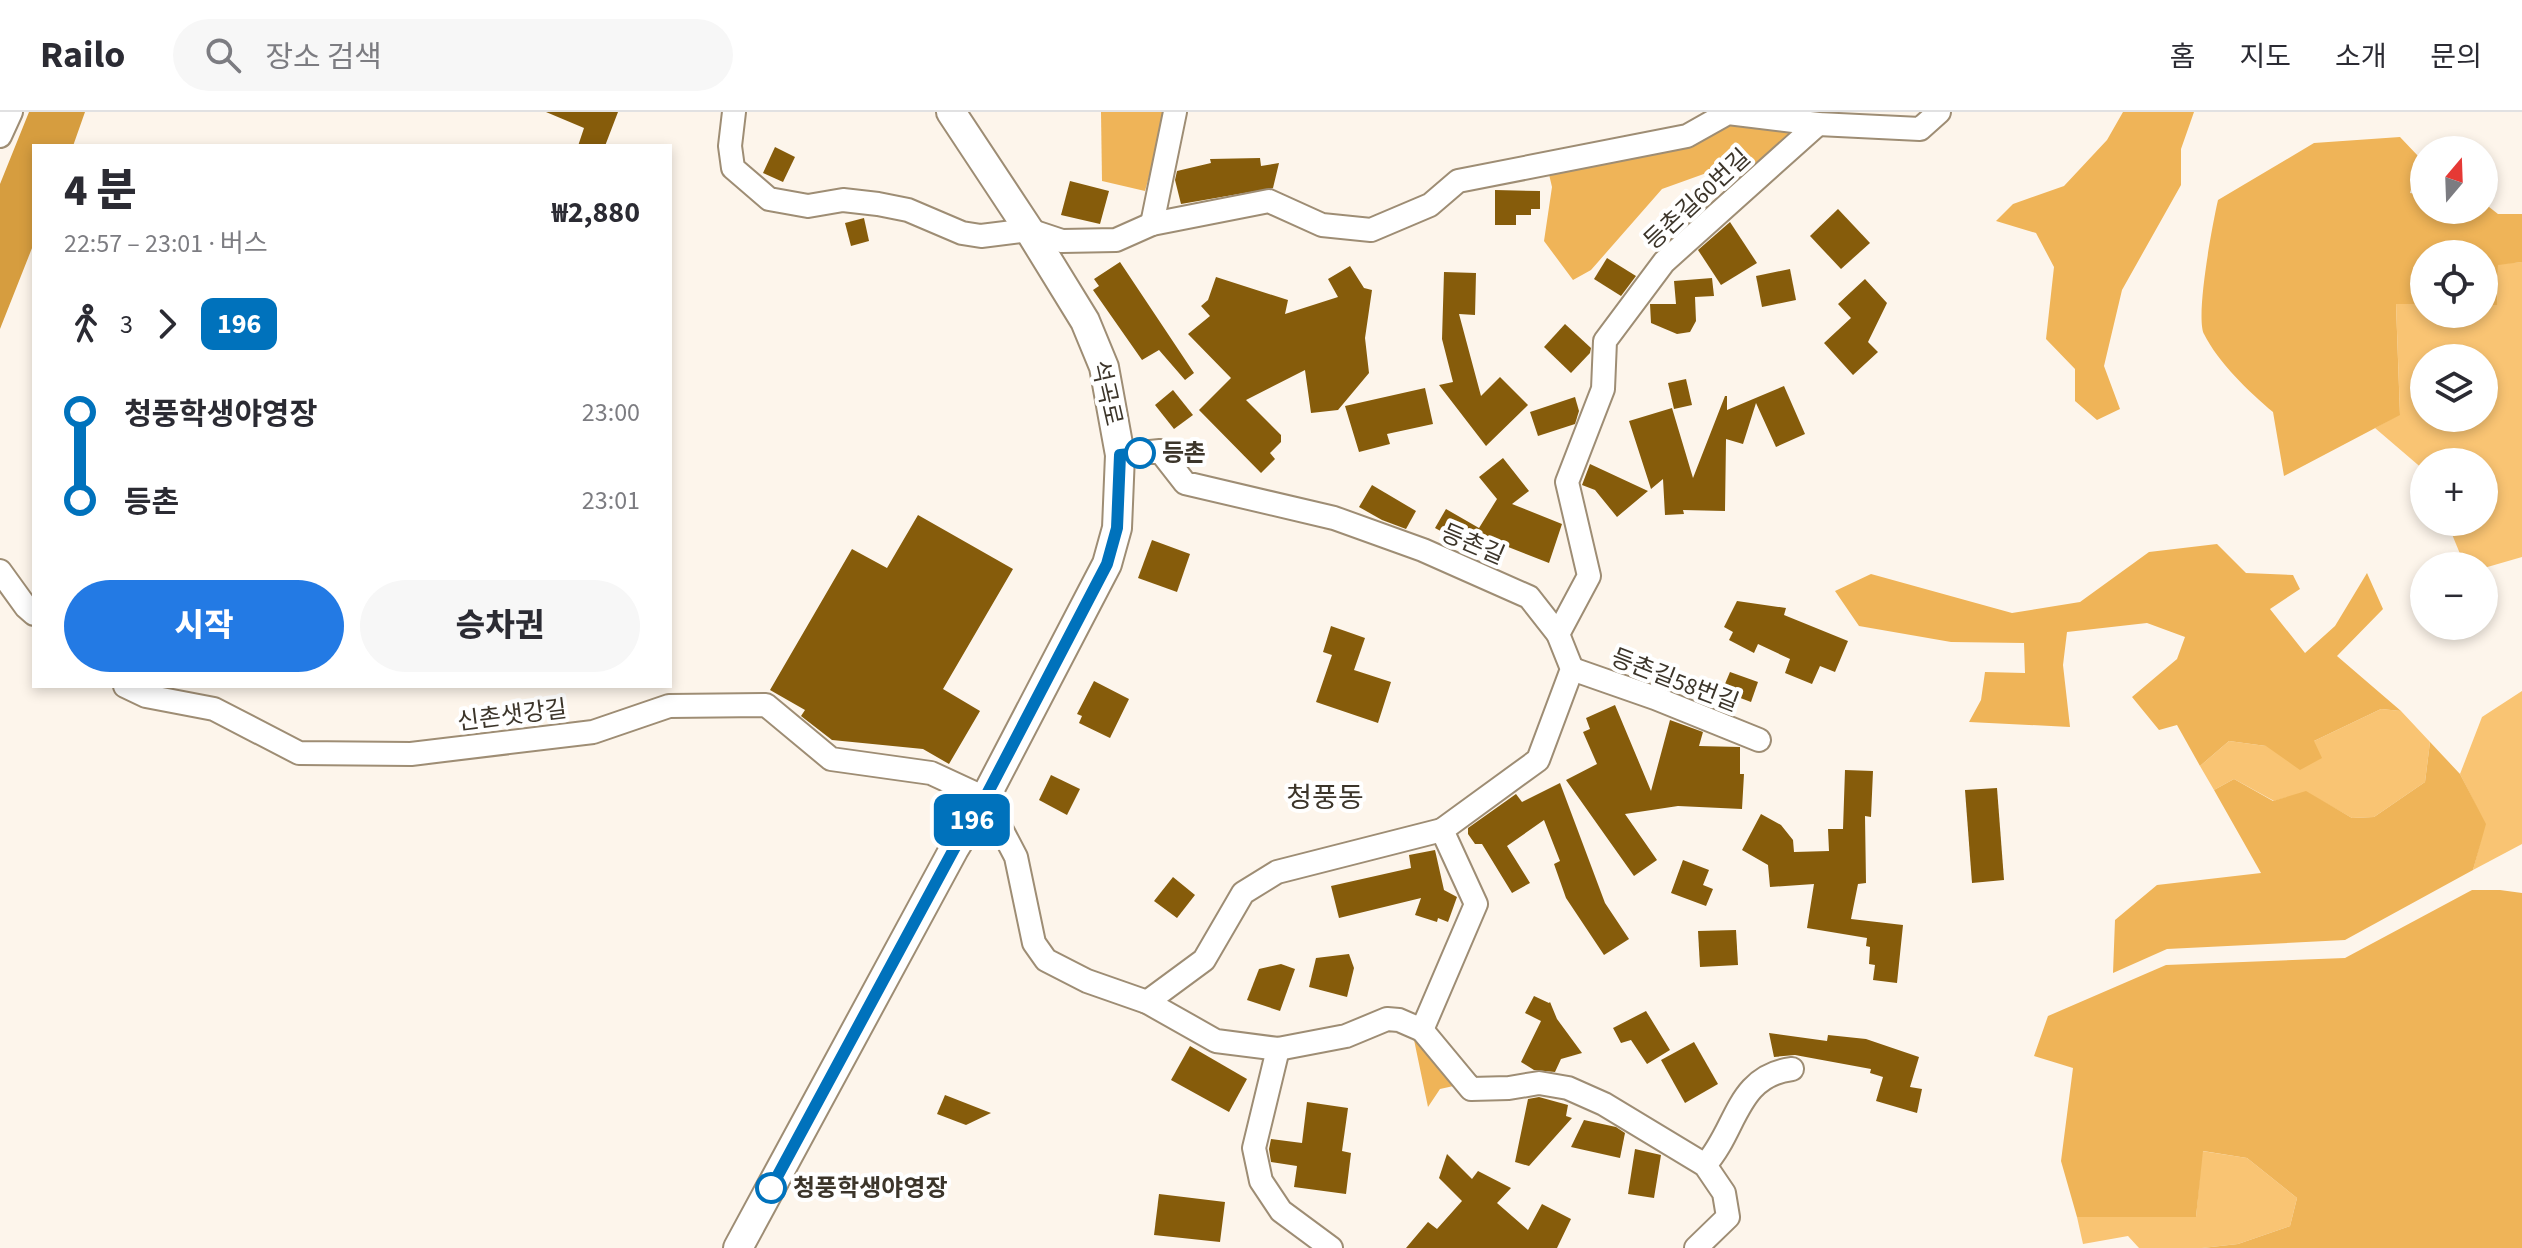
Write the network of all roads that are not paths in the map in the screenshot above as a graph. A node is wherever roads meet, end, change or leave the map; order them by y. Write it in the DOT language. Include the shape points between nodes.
graph roads {
  1 [pos="11,112"];
  2 [pos="734,112"];
  3 [pos="951,112"];
  4 [pos="1175,112"];
  5 [pos="1939,112"];
  6 [pos="1818,124"];
  7 [pos="0,136"];
  8 [pos="1152,224"];
  9 [pos="1029,230"];
  10 [pos="1120,455"];
  11 [pos="0,571"];
  12 [pos="32,612"];
  13 [pos="1558,634"];
  14 [pos="1572,669"];
  15 [pos="129,688"];
  16 [pos="1759,740"];
  17 [pos="985,798"];
  18 [pos="1442,830"];
  19 [pos="1147,1002"];
  20 [pos="1422,1030"];
  21 [pos="1278,1049"];
  22 [pos="1792,1069"];
  23 [pos="1705,1165"];
  24 [pos="738,1248"];
  25 [pos="1331,1248"];
  26 [pos="1696,1248"];
  1 -- 7 [label="street"];
  2 -- 9 [label="street" via="733,168 769,199 808,206 843,200 878,204 981,236"];
  3 -- 9 [label="street, 석곡로"];
  4 -- 8 [label="street"];
  5 -- 6 [label="street" via="1920,129"];
  6 -- 8 [label="street" via="1728,113 1687,136 1458,181 1430,205 1371,230 1322,225 1269,201"];
  6 -- 13 [label="street, 등촌길60번길" via="1664,262 1605,341 1603,389 1567,482 1589,576"];
  8 -- 9 [label="street" via="1116,240 1062,241"];
  9 -- 10 [label="street, 석곡로" via="1085,321 1104,367"];
  10 -- 13 [label="street, 등촌길" via="1160,451 1185,483 1334,518 1423,550 1529,597"];
  10 -- 17 [label="street, 석곡로" via="1117,528 1107,564"];
  11 -- 12 [label="street"];
  13 -- 14 [label="street, 등촌길"];
  14 -- 16 [label="street, 등촌길58번길"];
  14 -- 18 [label="street" via="1538,760"];
  15 -- 17 [label="street, 신촌샛강길" via="214,709 299,753 411,754 593,732 669,706 766,705 831,759 931,773"];
  17 -- 19 [label="street" via="1016,857 1034,943 1046,960"];
  17 -- 24 [label="street, 석곡로"];
  18 -- 19 [label="street" via="1277,872 1243,893 1204,960"];
  18 -- 20 [label="street" via="1476,904"];
  19 -- 21 [label="street" via="1216,1041"];
  20 -- 21 [label="street" via="1387,1019 1346,1036"];
  20 -- 23 [label="street" via="1471,1089 1539,1083 1568,1088"];
  21 -- 25 [label="street" via="1254,1148 1261,1181 1281,1211"];
  22 -- 23 [label="street" via="1775,1071 1751,1088"];
  23 -- 26 [label="street" via="1724,1193 1728,1217"];
}
